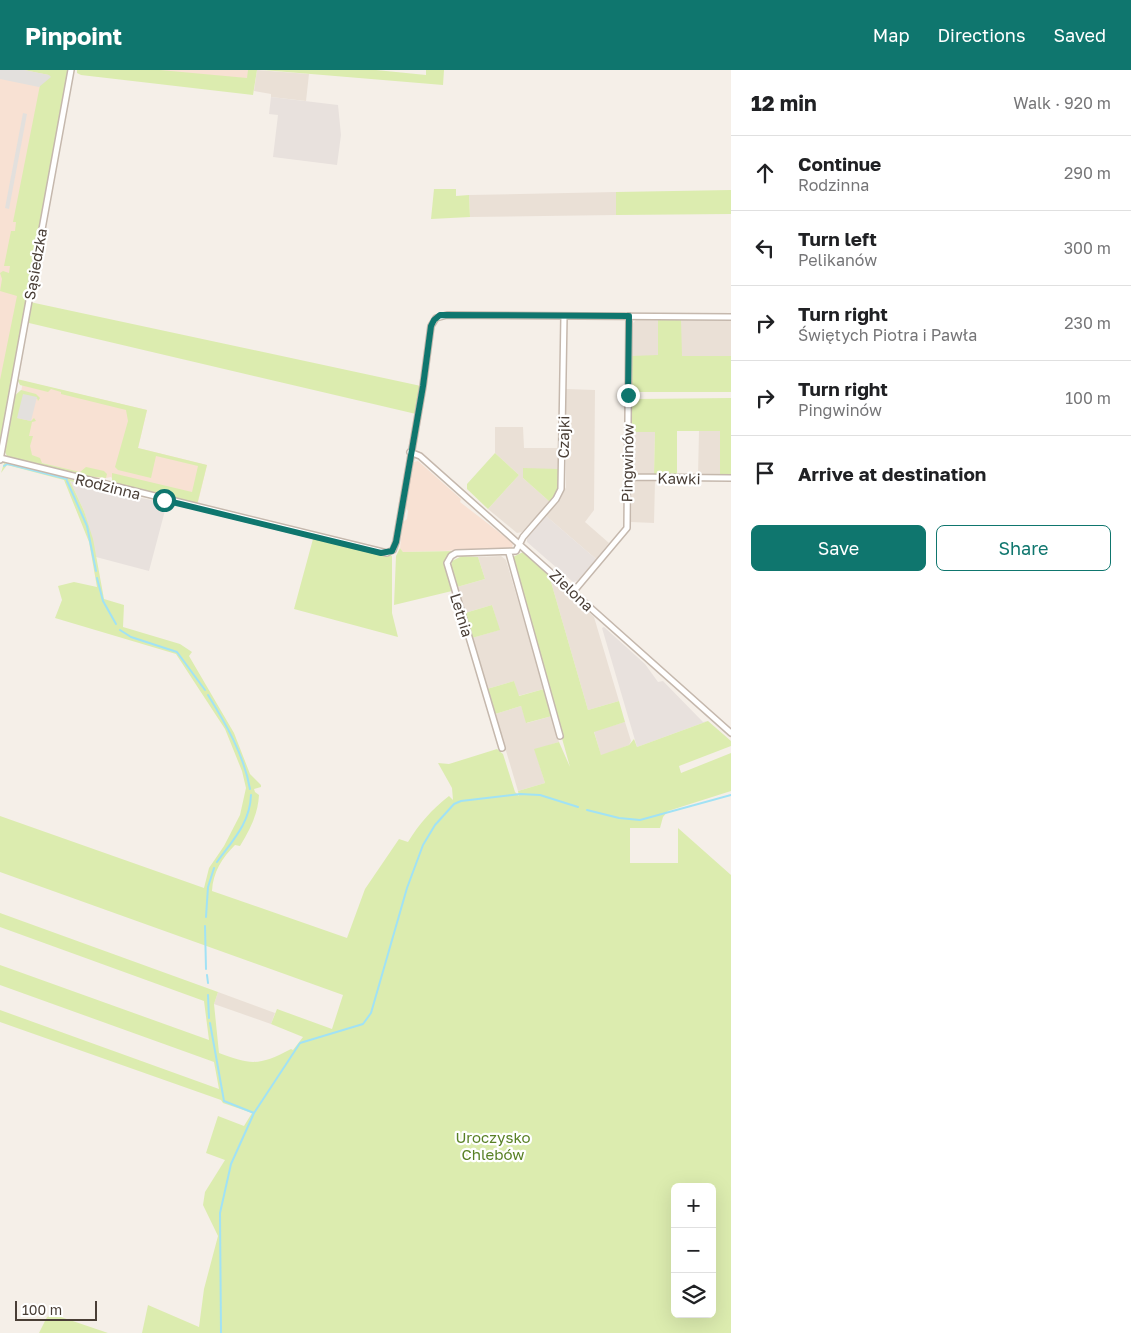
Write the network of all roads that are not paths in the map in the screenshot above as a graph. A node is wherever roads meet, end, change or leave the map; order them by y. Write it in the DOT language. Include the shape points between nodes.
graph roads {
  1 [pos="71,70"];
  2 [pos="564,316"];
  3 [pos="629,316"];
  4 [pos="731,317"];
  5 [pos="410,452"];
  6 [pos="0,459"];
  7 [pos="628,477"];
  8 [pos="731,478"];
  9 [pos="520,543"];
  10 [pos="509,553"];
  11 [pos="574,591"];
  12 [pos="731,733"];
  13 [pos="560,736"];
  14 [pos="502,748"];
  1 -- 6 [label="street, Sąsiedzka"];
  2 -- 3 [label="street"];
  2 -- 5 [label="street" via="440,315 434,320"];
  2 -- 9 [label="street, Czajki" via="561,489"];
  3 -- 4 [label="street"];
  3 -- 7 [label="street, Pingwinów"];
  5 -- 6 [label="street, Rodzinna" via="396,542 392,551 384,554"];
  5 -- 9 [label="street, Zielona" via="420,456"];
  7 -- 8 [label="street, Kawki"];
  7 -- 11 [label="street, Pingwinów" via="626,528"];
  9 -- 10 [label="street" via="516,551"];
  9 -- 11 [label="street, Zielona"];
  10 -- 13 [label="street"];
  10 -- 14 [label="street, Letnia" via="456,554 447,563"];
  11 -- 12 [label="street, Zielona"];
}
